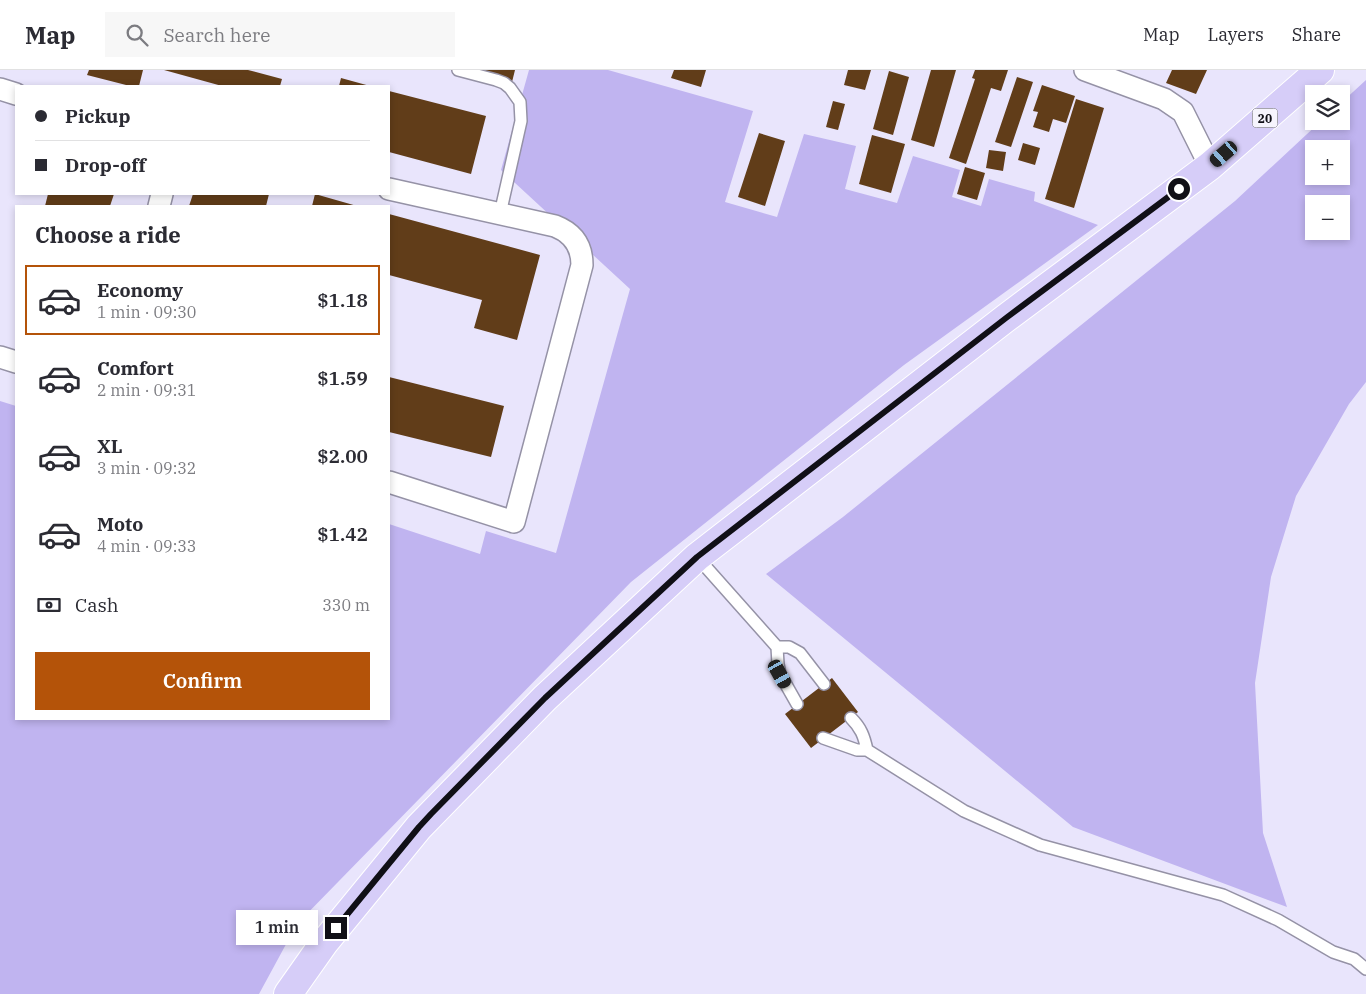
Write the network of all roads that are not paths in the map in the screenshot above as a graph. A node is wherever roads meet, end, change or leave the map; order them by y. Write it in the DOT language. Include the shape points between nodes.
graph roads {
  1 [pos="458,70"];
  2 [pos="1085,70"];
  3 [pos="1320,70"];
  4 [pos="0,90"];
  5 [pos="15,94"];
  6 [pos="1210,166"];
  7 [pos="390,189"];
  8 [pos="500,214"];
  9 [pos="0,357"];
  10 [pos="15,362"];
  11 [pos="390,482"];
  12 [pos="697,557"];
  13 [pos="778,646"];
  14 [pos="824,684"];
  15 [pos="797,704"];
  16 [pos="851,718"];
  17 [pos="823,738"];
  18 [pos="866,750"];
  19 [pos="1366,969"];
  20 [pos="288,994"];
  1 -- 8 [label="lane" via="504,83 520,102 521,120"];
  2 -- 6 [label="street" via="1164,100 1183,112"];
  3 -- 6 [label="main road, 20"];
  4 -- 5 [label="street"];
  6 -- 12 [label="main road, 20" via="1006,318"];
  7 -- 8 [label="street"];
  8 -- 11 [label="street" via="563,229 576,241 582,256 514,522"];
  9 -- 10 [label="street"];
  12 -- 13 [label="lane"];
  12 -- 20 [label="main road, 20" via="545,698 419,827 324,943"];
  13 -- 14 [label="lane" via="800,653"];
  13 -- 15 [label="lane" via="780,674"];
  16 -- 18 [label="lane" via="860,727"];
  17 -- 18 [label="lane"];
  18 -- 19 [label="lane" via="964,812 1040,846 1223,895 1278,920"];
}
